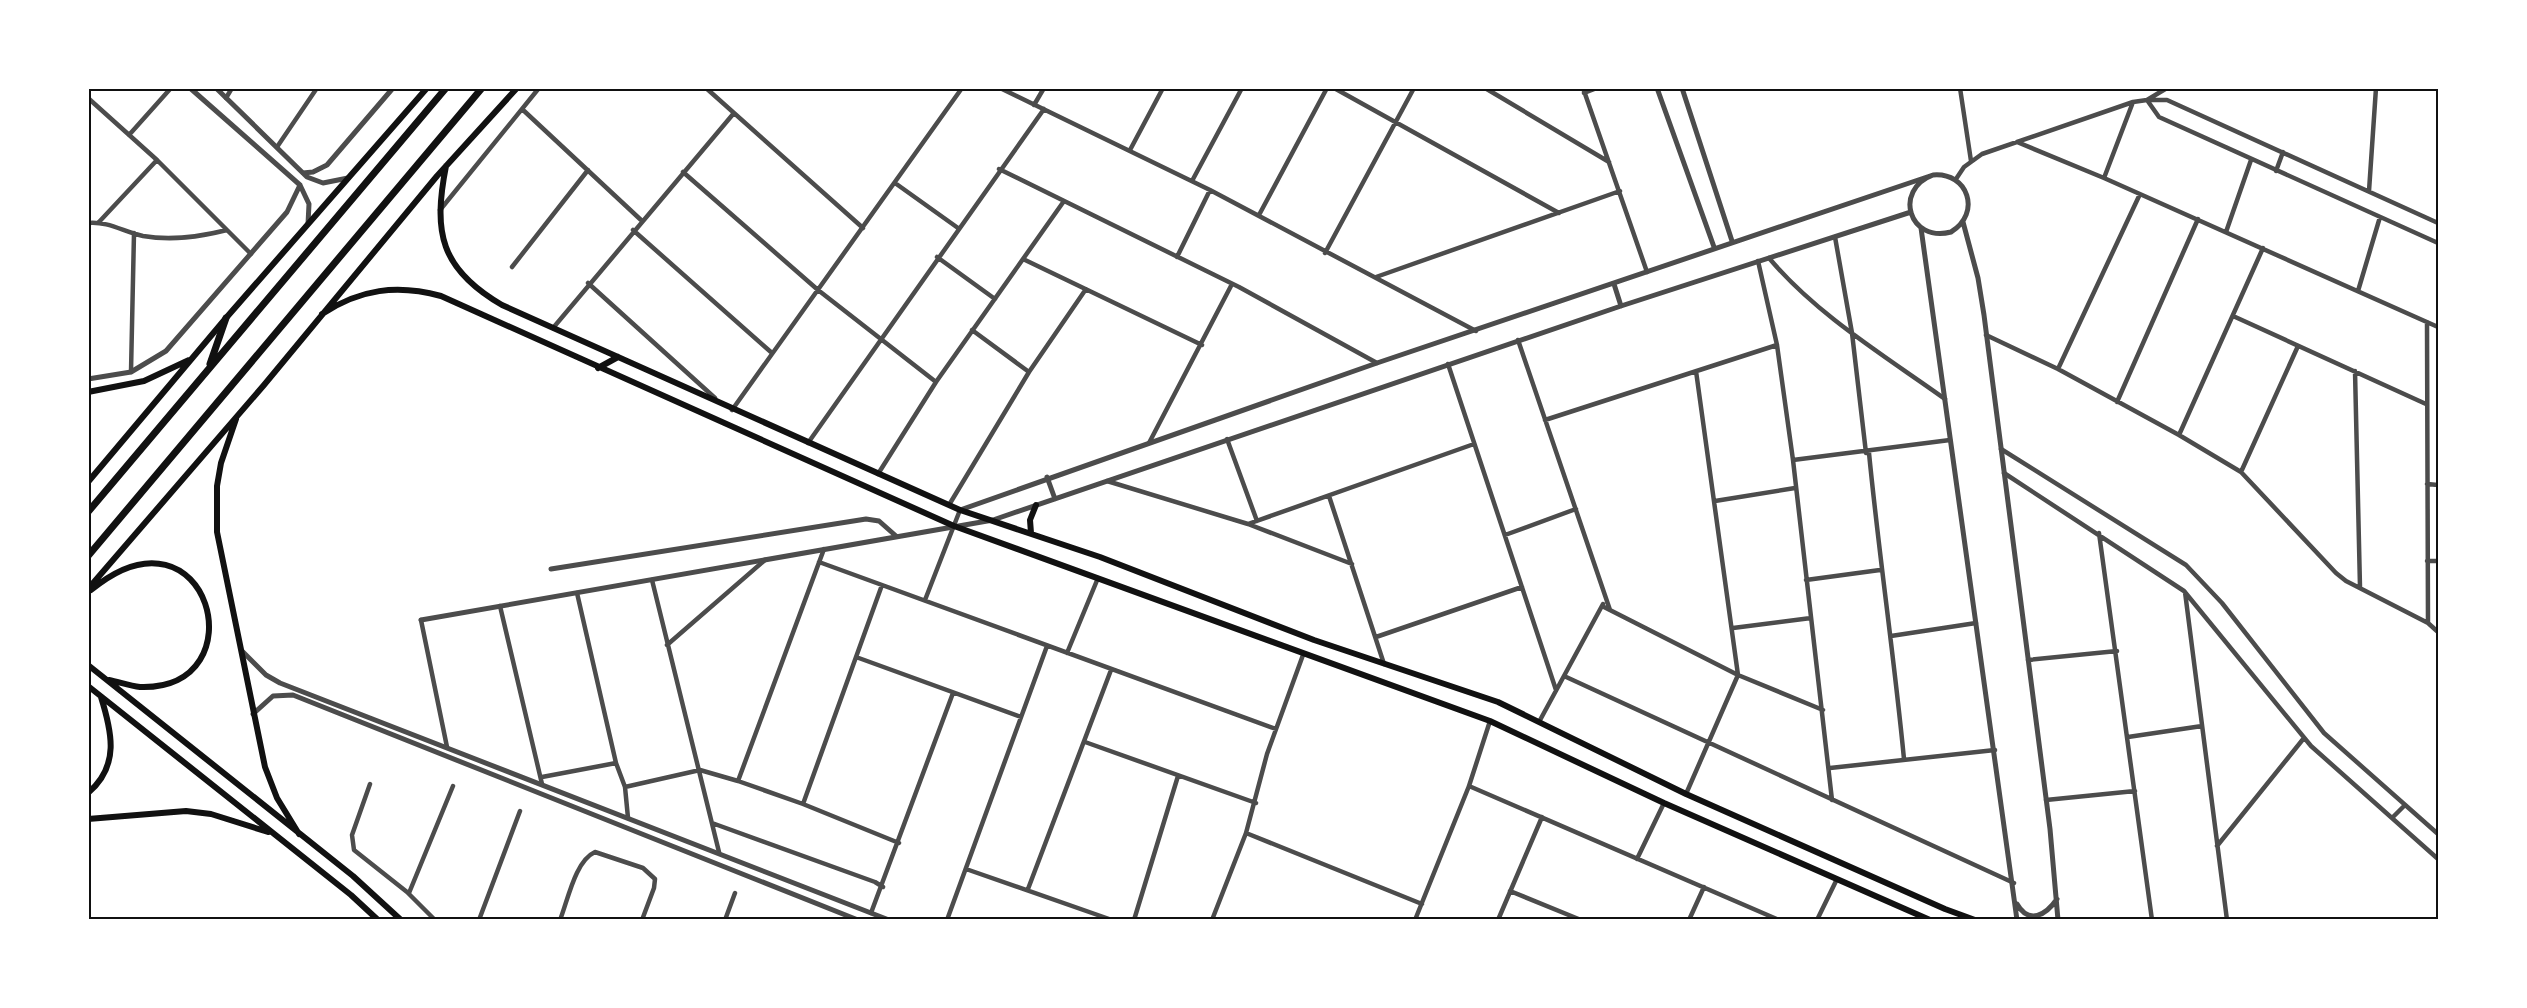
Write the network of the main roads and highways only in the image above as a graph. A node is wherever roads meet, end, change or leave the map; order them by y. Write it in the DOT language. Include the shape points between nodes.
graph roads {
  1 [pos="427,88"];
  2 [pos="446,88"];
  3 [pos="482,88"];
  4 [pos="517,88"];
  5 [pos="446,166"];
  6 [pos="322,314"];
  7 [pos="226,318"];
  8 [pos="618,357"];
  9 [pos="192,358"];
  10 [pos="598,368"];
  11 [pos="208,369"];
  12 [pos="88,392"];
  13 [pos="238,415"];
  14 [pos="88,482"];
  15 [pos="1036,505"];
  16 [pos="88,512"];
  17 [pos="1031,533"];
  18 [pos="88,556"];
  19 [pos="88,591"];
  20 [pos="88,665"];
  21 [pos="107,680"];
  22 [pos="88,686"];
  23 [pos="101,696"];
  24 [pos="88,793"];
  25 [pos="88,819"];
  26 [pos="273,833"];
  27 [pos="299,834"];
  28 [pos="378,920"];
  29 [pos="401,920"];
  30 [pos="1930,920"];
  31 [pos="1975,920"];
  1 -- 7 [label="main road"];
  2 -- 11 [label="highway"];
  3 -- 18 [label="highway"];
  4 -- 5 [label="main road"];
  5 -- 6 [label="main road"];
  5 -- 8 [label="main road" via="439,212 444,241 459,270 482,293"];
  6 -- 10 [label="main road" via="349,298 379,289 410,289 441,296"];
  6 -- 13 [label="main road"];
  7 -- 9 [label="main road"];
  7 -- 11 [label="highway"];
  8 -- 10 [label="main road"];
  8 -- 17 [label="main road" via="960,510"];
  9 -- 12 [label="main road" via="144,381"];
  9 -- 14 [label="main road"];
  10 -- 30 [label="main road" via="954,526 1490,721 1664,803"];
  11 -- 16 [label="highway"];
  13 -- 19 [label="main road"];
  13 -- 27 [label="main road" via="221,463 216,508 219,543 270,783"];
  15 -- 17 [label="main road" via="1030,520"];
  17 -- 31 [label="main road" via="1314,640 1498,702 1686,794"];
  19 -- 21 [label="main road" via="131,566 152,563 187,576 201,591 208,608 211,627 206,647 195,665 179,678 140,687"];
  20 -- 21 [label="main road"];
  21 -- 27 [label="main road"];
  22 -- 23 [label="main road"];
  23 -- 24 [label="main road" via="112,753 101,781"];
  23 -- 26 [label="main road"];
  25 -- 26 [label="main road" via="186,811 211,814"];
  26 -- 28 [label="main road"];
  27 -- 29 [label="main road"];
}
